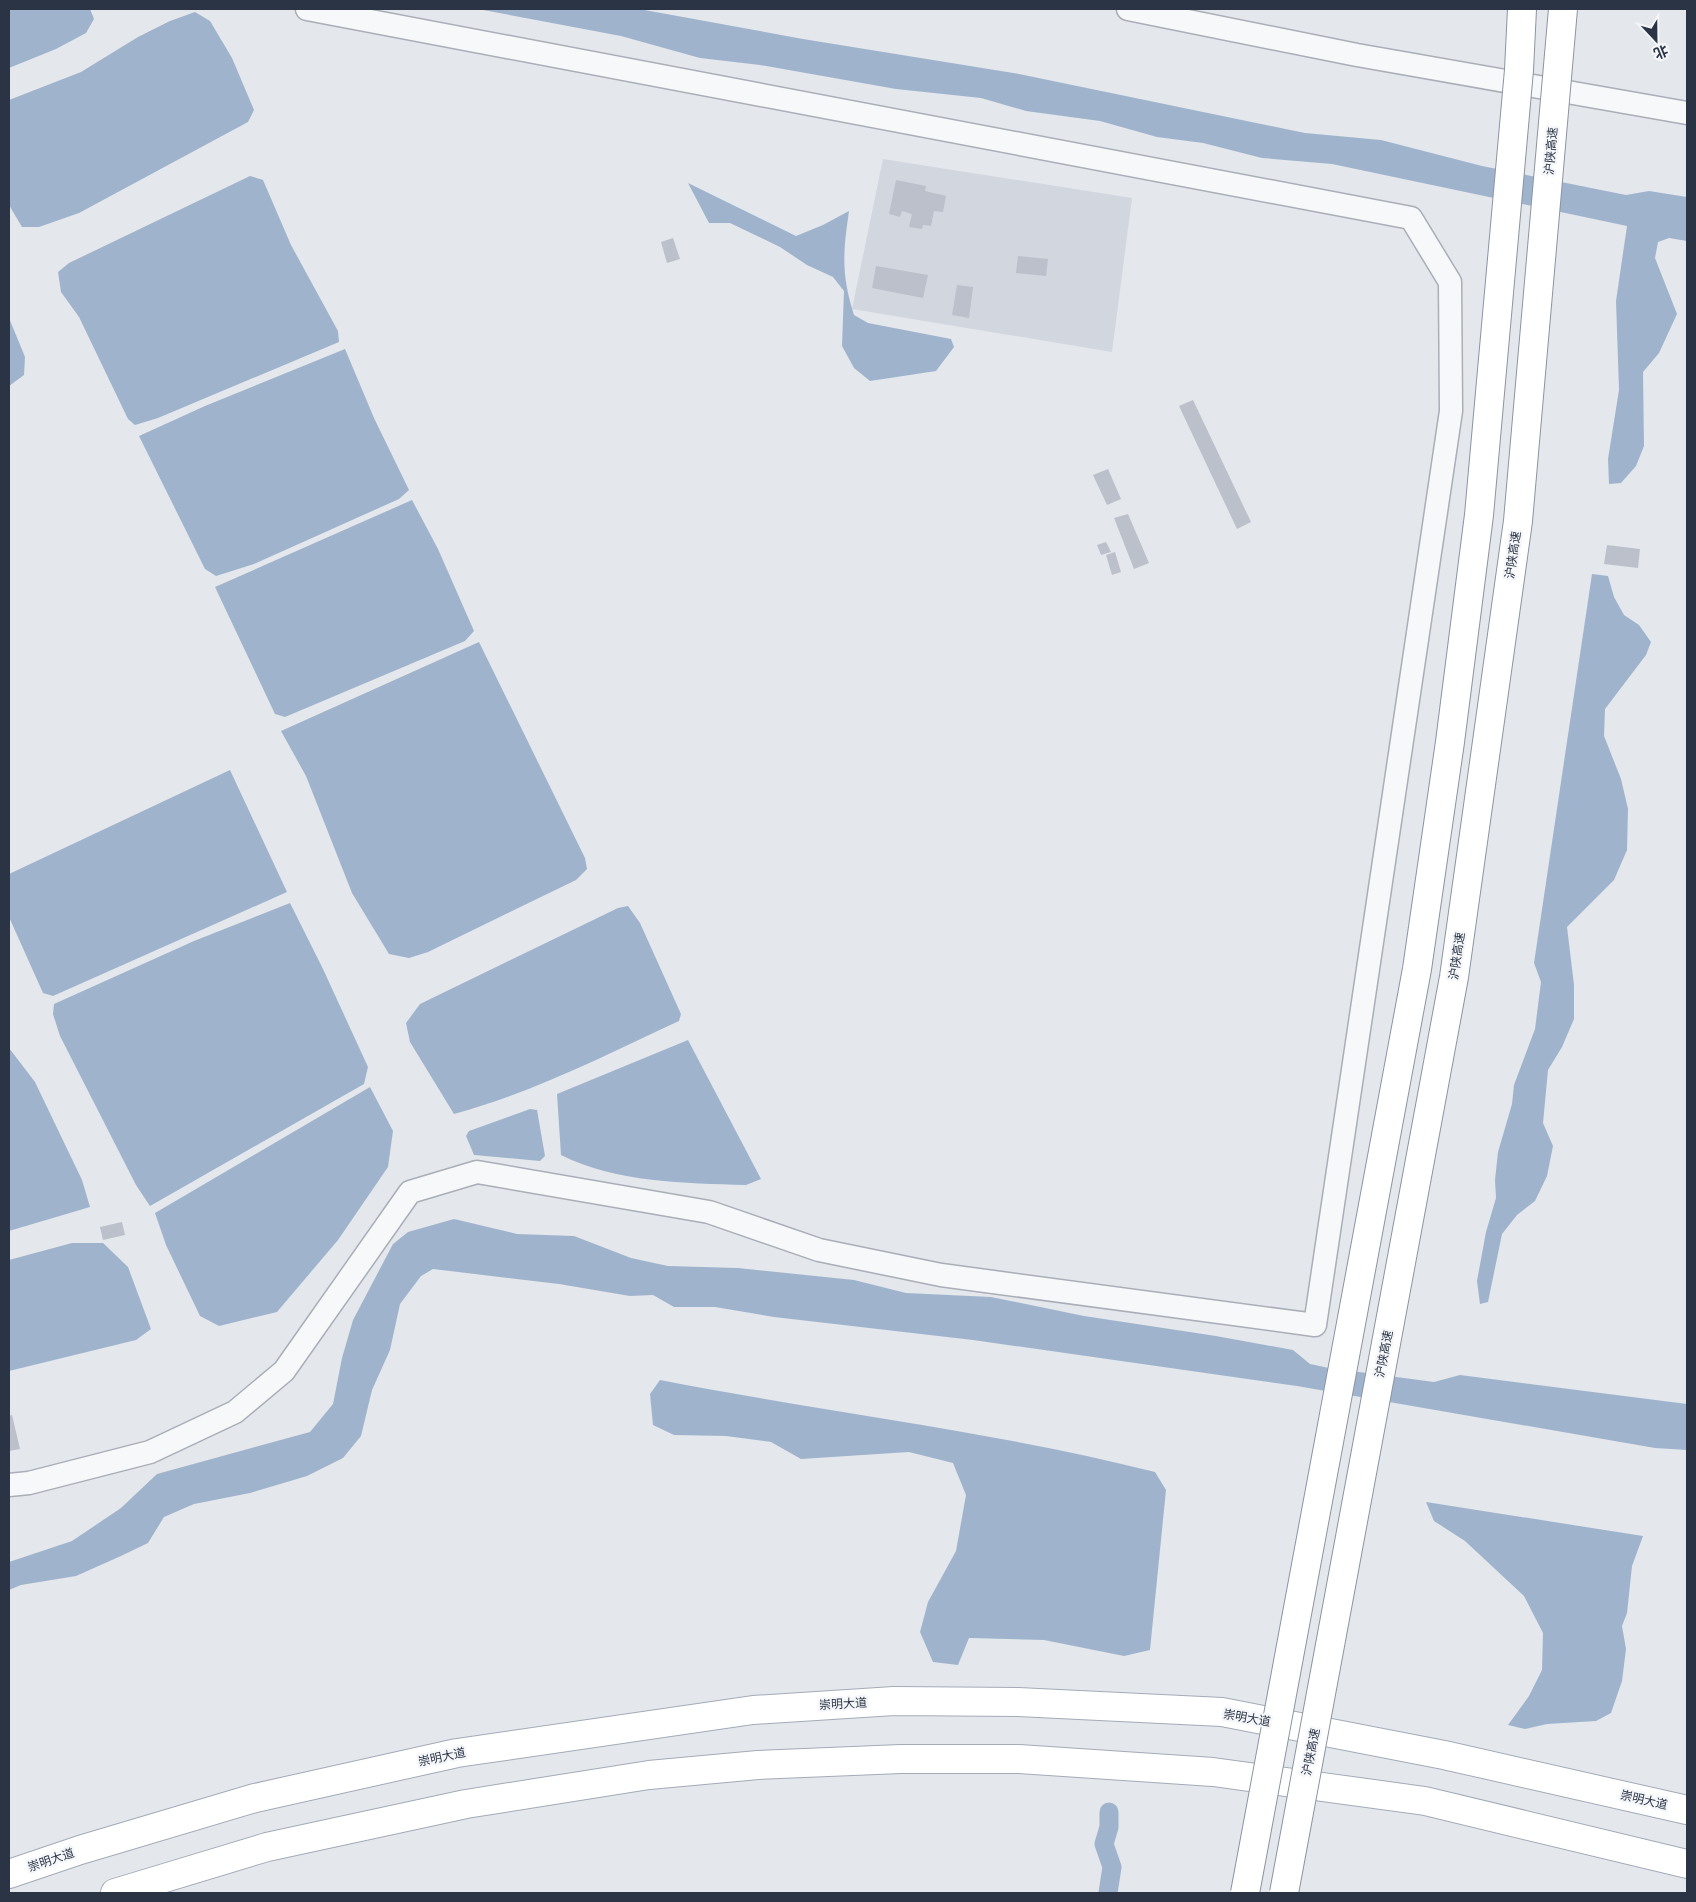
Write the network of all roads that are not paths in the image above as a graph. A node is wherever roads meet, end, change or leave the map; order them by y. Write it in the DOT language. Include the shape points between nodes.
graph roads {
  1 [pos="307,9"];
  2 [pos="1128,9"];
  3 [pos="1522,9"];
  4 [pos="1563,9"];
  5 [pos="1687,113"];
  6 [pos="9,1485"];
  7 [pos="1687,1810"];
  8 [pos="1687,1864"];
  9 [pos="9,1874"];
  10 [pos="116,1893"];
  11 [pos="1245,1893"];
  12 [pos="1284,1893"];
  1 -- 6 [label="street" via="1411,218 1450,282 1451,411 1315,1325 941,1275 819,1250 709,1212 478,1172 410,1192 284,1372 235,1412 150,1452 29,1484"];
  2 -- 5 [label="street" via="1357,55"];
  3 -- 11 [label="main road, bridge" via="1478,515 1419,959"];
  4 -- 12 [label="main road, 沪陕高速, bridge" via="1518,521 1454,978"];
  7 -- 9 [label="main road, 崇明大道" via="1444,1755 1222,1712 1018,1702 894,1702 753,1710 458,1753 255,1798"];
  8 -- 10 [label="main road" via="1425,1801 1213,1772 1019,1759 901,1758 758,1765 648,1775 466,1804 267,1847"];
}
